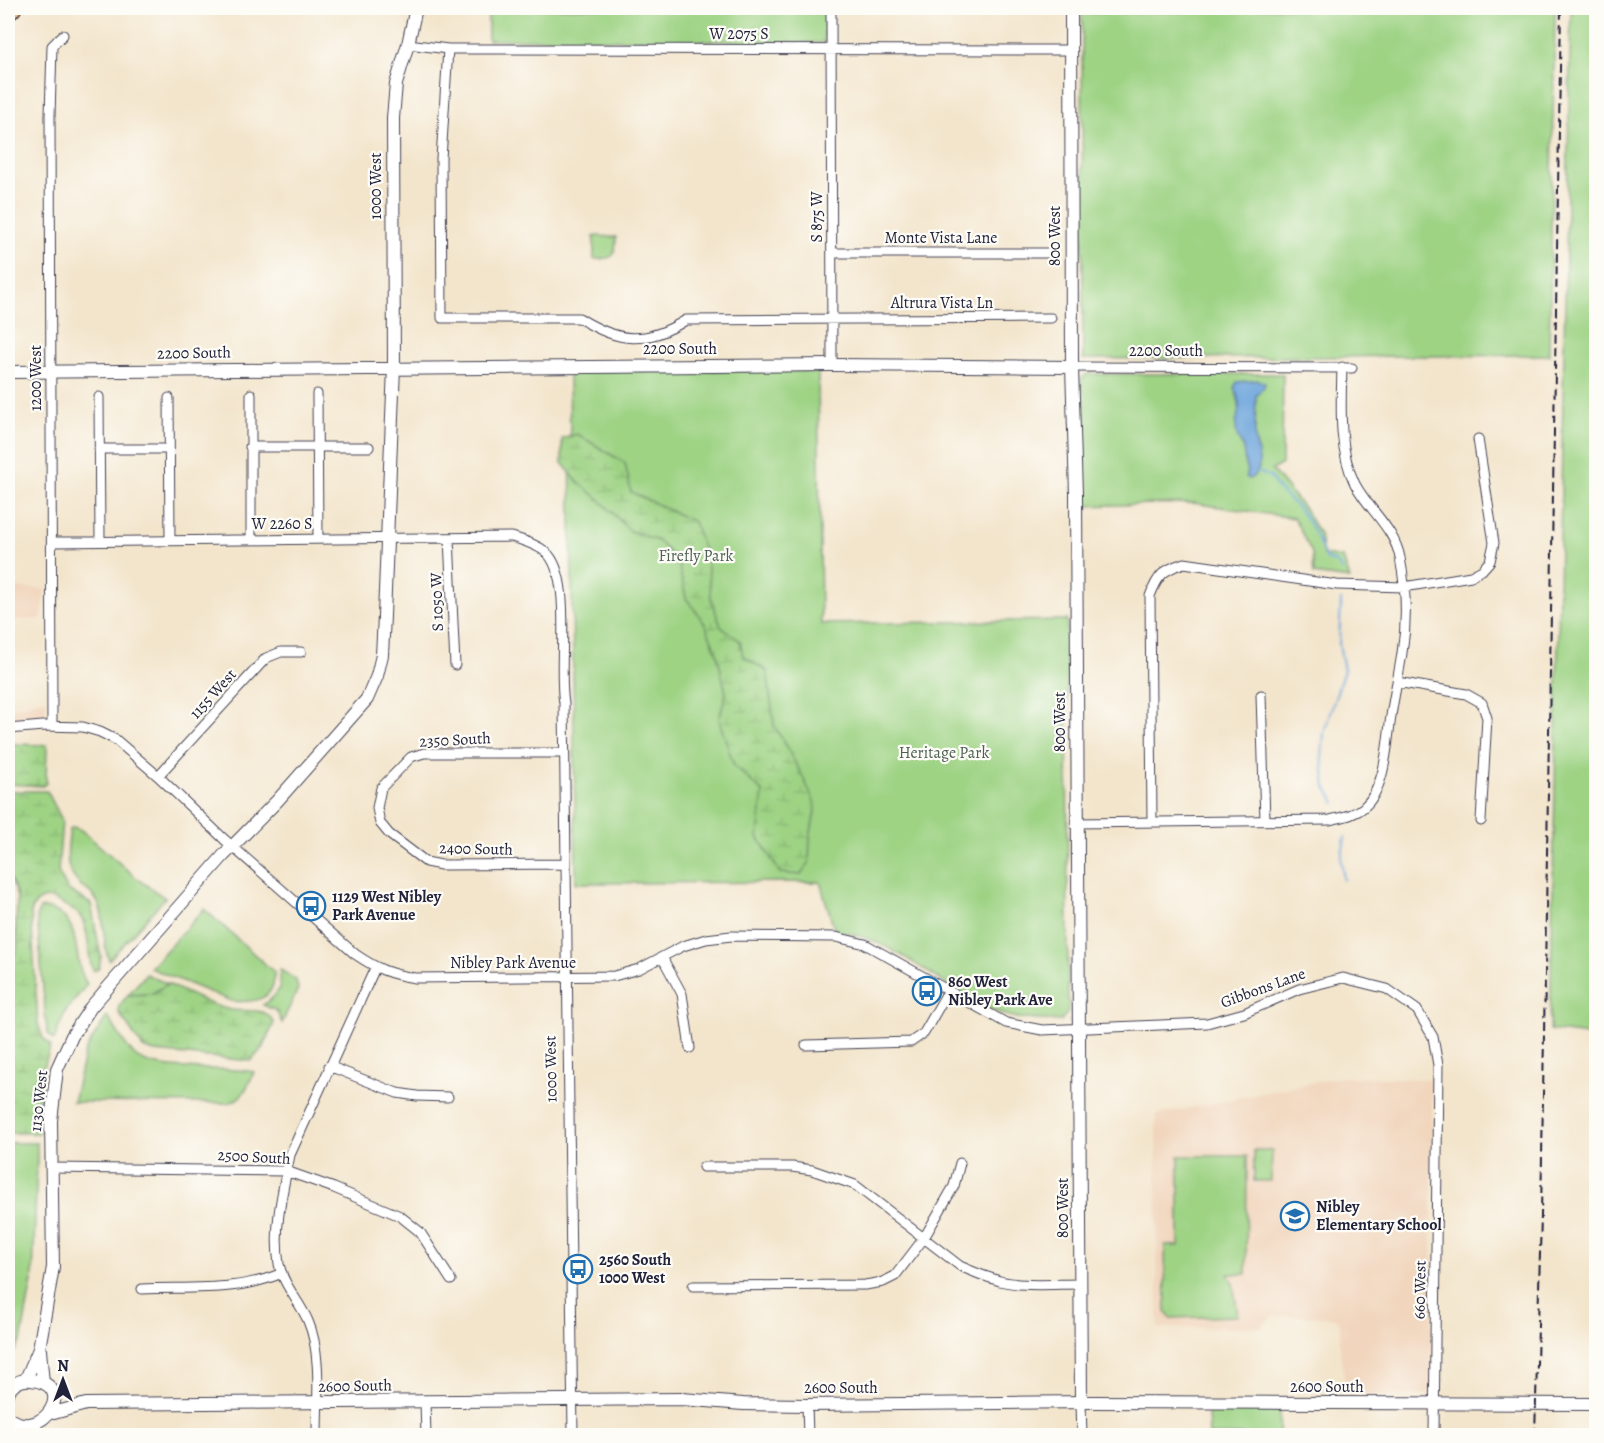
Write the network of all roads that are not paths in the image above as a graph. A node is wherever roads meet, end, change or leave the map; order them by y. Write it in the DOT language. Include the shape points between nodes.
graph roads {
  1 [pos="13,8"];
  2 [pos="416,8"];
  3 [pos="831,8"];
  4 [pos="1071,8"];
  5 [pos="8,13"];
  6 [pos="63,35"];
  7 [pos="408,44"];
  8 [pos="448,49"];
  9 [pos="832,49"];
  10 [pos="1071,50"];
  11 [pos="832,253"];
  12 [pos="1051,253"];
  13 [pos="832,318"];
  14 [pos="1051,318"];
  15 [pos="832,365"];
  16 [pos="394,367"];
  17 [pos="1072,367"];
  18 [pos="8,372"];
  19 [pos="52,372"];
  20 [pos="250,394"];
  21 [pos="317,394"];
  22 [pos="99,397"];
  23 [pos="169,398"];
  24 [pos="1478,439"];
  25 [pos="250,447"];
  26 [pos="317,447"];
  27 [pos="369,447"];
  28 [pos="99,449"];
  29 [pos="169,449"];
  30 [pos="449,537"];
  31 [pos="512,537"];
  32 [pos="318,539"];
  33 [pos="387,539"];
  34 [pos="170,540"];
  35 [pos="251,540"];
  36 [pos="100,541"];
  37 [pos="52,542"];
  38 [pos="1404,587"];
  39 [pos="301,652"];
  40 [pos="455,665"];
  41 [pos="1397,682"];
  42 [pos="1261,695"];
  43 [pos="52,726"];
  44 [pos="8,729"];
  45 [pos="564,753"];
  46 [pos="158,776"];
  47 [pos="377,807"];
  48 [pos="1265,820"];
  49 [pos="1480,821"];
  50 [pos="1152,822"];
  51 [pos="1077,823"];
  52 [pos="233,846"];
  53 [pos="566,864"];
  54 [pos="662,957"];
  55 [pos="375,968"];
  56 [pos="567,978"];
  57 [pos="948,991"];
  58 [pos="1079,1028"];
  59 [pos="1433,1037"];
  60 [pos="806,1045"];
  61 [pos="690,1048"];
  62 [pos="330,1066"];
  63 [pos="448,1097"];
  64 [pos="960,1163"];
  65 [pos="703,1167"];
  66 [pos="52,1168"];
  67 [pos="286,1171"];
  68 [pos="924,1238"];
  69 [pos="282,1273"];
  70 [pos="451,1280"];
  71 [pos="1080,1284"];
  72 [pos="693,1286"];
  73 [pos="142,1289"];
  74 [pos="39,1349"];
  75 [pos="26,1379"];
  76 [pos="43,1383"];
  77 [pos="8,1392"];
  78 [pos="54,1396"];
  79 [pos="573,1400"];
  80 [pos="425,1401"];
  81 [pos="317,1402"];
  82 [pos="1081,1402"];
  83 [pos="86,1404"];
  84 [pos="1434,1404"];
  85 [pos="1596,1404"];
  86 [pos="807,1405"];
  87 [pos="54,1413"];
  88 [pos="8,1418"];
  89 [pos="42,1431"];
  90 [pos="21,1432"];
  91 [pos="317,1436"];
  92 [pos="426,1436"];
  93 [pos="573,1436"];
  94 [pos="808,1436"];
  95 [pos="1082,1436"];
  96 [pos="1434,1436"];
  1 -- 5 [label="highway"];
  2 -- 7 [label="street, 1000 West"];
  3 -- 9 [label="street, S 875 W"];
  4 -- 10 [label="street, 800 West"];
  6 -- 19 [label="street, 1200 West" via="52,46"];
  7 -- 8 [label="street, W 2075 S"];
  7 -- 16 [label="street, 1000 West" via="396,84 393,118"];
  8 -- 9 [label="street, W 2075 S"];
  8 -- 13 [label="street, Altrura Vista Ln" via="441,159 442,318 579,318 616,337 637,338 667,332 686,320"];
  9 -- 10 [label="street, W 2075 S"];
  9 -- 11 [label="street, S 875 W"];
  10 -- 17 [label="street, 800 West"];
  11 -- 12 [label="street, Monte Vista Lane"];
  11 -- 13 [label="street, S 875 W"];
  13 -- 14 [label="street, Altrura Vista Ln"];
  13 -- 15 [label="street, S 875 W"];
  15 -- 16 [label="street, 2200 South"];
  15 -- 17 [label="street, 2200 South"];
  16 -- 19 [label="street, 2200 South"];
  16 -- 33 [label="street, 1000 West"];
  17 -- 38 [label="street, 2200 South" via="1347,368 1342,426 1346,458 1355,483 1383,521 1400,555"];
  17 -- 51 [label="street, 800 West"];
  18 -- 19 [label="street, 2200 South"];
  19 -- 37 [label="street, 1200 West"];
  20 -- 25 [label="street"];
  21 -- 26 [label="street"];
  22 -- 28 [label="street"];
  23 -- 29 [label="street"];
  24 -- 38 [label="street" via="1494,543 1490,561 1471,576"];
  25 -- 26 [label="street"];
  25 -- 35 [label="street"];
  26 -- 27 [label="street"];
  26 -- 32 [label="street"];
  28 -- 29 [label="street"];
  28 -- 36 [label="street"];
  29 -- 34 [label="street"];
  30 -- 31 [label="street, W 2260 S"];
  30 -- 33 [label="street, W 2260 S"];
  30 -- 40 [label="street, S 1050 W"];
  31 -- 45 [label="street, 1000 West" via="547,553 556,568 561,591"];
  32 -- 33 [label="street, W 2260 S"];
  32 -- 35 [label="street, W 2260 S"];
  33 -- 52 [label="street, 1130 West" via="382,655 367,699"];
  34 -- 35 [label="street, W 2260 S"];
  34 -- 36 [label="street, W 2260 S"];
  36 -- 37 [label="street, W 2260 S"];
  37 -- 43 [label="street, 1200 West"];
  38 -- 41 [label="street" via="1403,651"];
  38 -- 50 [label="street" via="1337,585 1184,563 1167,569 1155,582 1150,596"];
  39 -- 46 [label="street, 1155 West" via="281,652 266,658"];
  41 -- 48 [label="street" via="1381,776 1365,806 1330,820"];
  41 -- 49 [label="street" via="1466,694 1482,704 1487,718"];
  42 -- 48 [label="street"];
  43 -- 44 [label="street, Nibley Park Avenue"];
  43 -- 46 [label="street, Nibley Park Avenue" via="100,732 116,740"];
  45 -- 47 [label="street, 2350 South" via="424,753 411,757 381,788"];
  45 -- 53 [label="street, 1000 West"];
  46 -- 52 [label="street, Nibley Park Avenue"];
  47 -- 53 [label="street, 2400 South" via="380,823 389,834 426,862 441,866"];
  48 -- 50 [label="street"];
  50 -- 51 [label="street"];
  51 -- 58 [label="street, 800 West"];
  52 -- 55 [label="street, Nibley Park Avenue"];
  52 -- 66 [label="street, 1130 West" via="91,1007 72,1036 57,1068 51,1121"];
  53 -- 56 [label="street, 1000 West"];
  54 -- 56 [label="street, Nibley Park Avenue" via="614,976"];
  54 -- 57 [label="street, Nibley Park Avenue" via="683,946 731,936 836,937 865,944"];
  54 -- 61 [label="street" via="682,994"];
  55 -- 56 [label="street, Nibley Park Avenue" via="415,978"];
  55 -- 62 [label="street"];
  56 -- 79 [label="street, 1000 West"];
  57 -- 58 [label="street, Nibley Park Avenue" via="1006,1023 1042,1030"];
  57 -- 60 [label="street" via="924,1033 911,1042"];
  58 -- 59 [label="street, Gibbons Lane" via="1207,1023 1244,1013 1299,989 1343,978 1387,989 1417,1010"];
  58 -- 71 [label="street, 800 West"];
  59 -- 84 [label="street, 660 West" via="1438,1065"];
  62 -- 63 [label="street" via="397,1093"];
  62 -- 67 [label="street"];
  64 -- 68 [label="street" via="954,1186"];
  65 -- 68 [label="street" via="792,1167 837,1178 855,1185"];
  66 -- 67 [label="street, 2500 South"];
  66 -- 74 [label="street, 1130 West" via="53,1267"];
  67 -- 69 [label="street" via="278,1230"];
  67 -- 70 [label="street, 2500 South" via="400,1216 420,1232"];
  68 -- 71 [label="street" via="960,1266 1001,1281"];
  68 -- 72 [label="street" via="895,1276 883,1282"];
  69 -- 73 [label="street" via="242,1286"];
  69 -- 81 [label="street" via="309,1322 316,1350"];
  71 -- 82 [label="street, 800 West"];
  74 -- 75 [label="street"];
  74 -- 76 [label="street"];
  75 -- 76 [label="street"];
  75 -- 77 [label="street"];
  76 -- 78 [label="street"];
  78 -- 83 [label="street, 2600 South"];
  78 -- 87 [label="street"];
  79 -- 80 [label="street, 2600 South"];
  79 -- 86 [label="street, 2600 South" via="682,1399"];
  79 -- 93 [label="street, 1000 West"];
  80 -- 81 [label="street, 2600 South"];
  80 -- 92 [label="street"];
  81 -- 83 [label="street, 2600 South"];
  81 -- 91 [label="street"];
  82 -- 84 [label="street, 2600 South"];
  82 -- 86 [label="street, 2600 South"];
  82 -- 95 [label="street, 800 West"];
  83 -- 87 [label="street, 2600 South"];
  84 -- 85 [label="street, 2600 South"];
  84 -- 96 [label="street, 660 West"];
  86 -- 94 [label="street"];
  87 -- 89 [label="street"];
  88 -- 90 [label="street"];
  89 -- 90 [label="street"];
}
